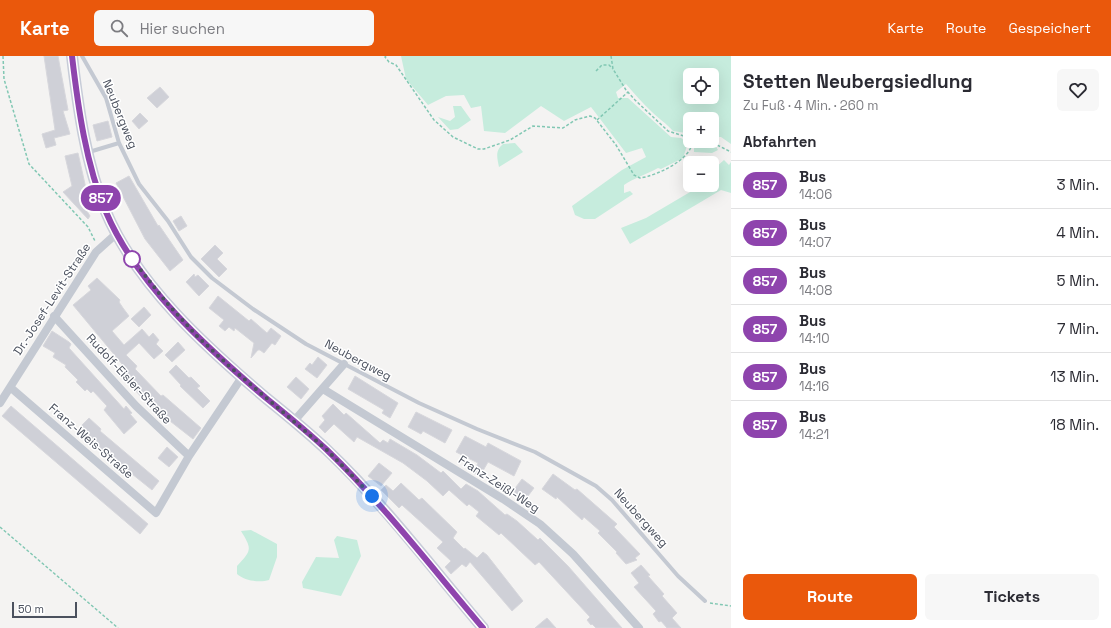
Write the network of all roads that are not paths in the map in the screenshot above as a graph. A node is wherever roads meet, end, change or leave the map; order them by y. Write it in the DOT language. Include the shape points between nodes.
graph roads {
  1 [pos="72,56"];
  2 [pos="82,56"];
  3 [pos="119,143"];
  4 [pos="88,152"];
  5 [pos="116,234"];
  6 [pos="54,316"];
  7 [pos="344,364"];
  8 [pos="242,377"];
  9 [pos="10,387"];
  10 [pos="323,389"];
  11 [pos="0,403"];
  12 [pos="294,421"];
  13 [pos="189,456"];
  14 [pos="705,601"];
  15 [pos="483,628"];
  16 [pos="640,628"];
  1 -- 4 [label="street"];
  2 -- 3 [label="lane, Neubergweg" via="106,98"];
  3 -- 4 [label="lane"];
  3 -- 7 [label="lane, Neubergweg" via="141,188 168,221 191,257 212,278 293,336"];
  4 -- 5 [label="street" via="103,205"];
  5 -- 6 [label="street, Dr.-Josef-Levit-Straße" via="101,246"];
  5 -- 8 [label="street" via="169,306"];
  6 -- 9 [label="street, Dr.-Josef-Levit-Straße"];
  6 -- 13 [label="street, Rudolf-Eisler-Straße" via="136,406"];
  7 -- 10 [label="street"];
  7 -- 14 [label="lane, Neubergweg" via="426,406 535,452 596,486 678,576"];
  8 -- 12 [label="street"];
  8 -- 13 [label="street"];
  9 -- 11 [label="street, Dr.-Josef-Levit-Straße"];
  9 -- 13 [label="street, Franz-Weis-Straße" via="156,513"];
  10 -- 12 [label="street"];
  10 -- 16 [label="street, Franz-Zeißl-Weg" via="540,524 573,554"];
  12 -- 15 [label="street" via="365,489"];
}
